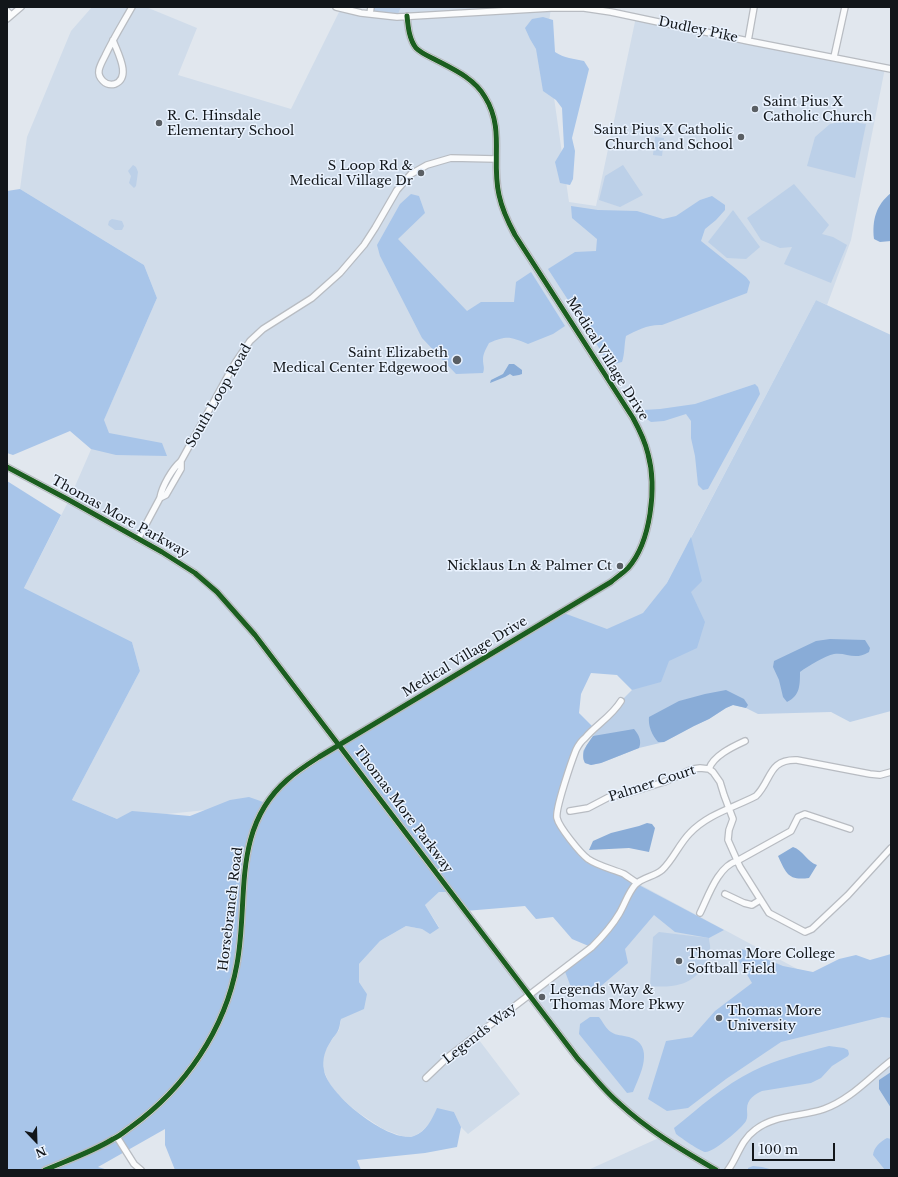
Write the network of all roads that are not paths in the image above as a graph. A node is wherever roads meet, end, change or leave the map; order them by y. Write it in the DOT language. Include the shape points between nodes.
graph roads {
  1 [pos="21,7"];
  2 [pos="132,7"];
  3 [pos="336,7"];
  4 [pos="371,7"];
  5 [pos="754,7"];
  6 [pos="845,7"];
  7 [pos="526,8"];
  8 [pos="611,9"];
  9 [pos="370,14"];
  10 [pos="8,15"];
  11 [pos="407,16"];
  12 [pos="113,40"];
  13 [pos="748,41"];
  14 [pos="834,57"];
  15 [pos="891,69"];
  16 [pos="496,158"];
  17 [pos="7,467"];
  18 [pos="138,539"];
  19 [pos="621,701"];
  20 [pos="745,741"];
  21 [pos="339,746"];
  22 [pos="709,769"];
  23 [pos="891,772"];
  24 [pos="728,808"];
  25 [pos="570,811"];
  26 [pos="850,829"];
  27 [pos="891,848"];
  28 [pos="737,861"];
  29 [pos="637,883"];
  30 [pos="725,894"];
  31 [pos="760,900"];
  32 [pos="700,913"];
  33 [pos="530,995"];
  34 [pos="891,1061"];
  35 [pos="426,1078"];
  36 [pos="117,1137"];
  37 [pos="44,1170"];
  38 [pos="141,1170"];
  39 [pos="716,1170"];
  40 [pos="728,1170"];
  1 -- 10 [label="street"];
  2 -- 12 [label="street"];
  3 -- 9 [label="street, Dudley Pike"];
  4 -- 9 [label="street"];
  5 -- 13 [label="street"];
  6 -- 14 [label="street"];
  7 -- 8 [label="street, Dudley Pike"];
  7 -- 11 [label="street, Dudley Pike"];
  8 -- 13 [label="street, Dudley Pike"];
  9 -- 11 [label="street, Dudley Pike"];
  11 -- 16 [label="street, Medical Village Drive" via="412,39 417,48 463,74 485,96 496,123"];
  12 -- 12 [label="street" via="99,69 99,75 107,84 119,81 124,72"];
  13 -- 14 [label="street, Dudley Pike"];
  14 -- 15 [label="street, Dudley Pike"];
  16 -- 18 [label="street, South Loop Road" via="451,158 427,165 411,174 396,190 364,245 340,273 312,298 263,329 250,341 235,363 181,461 175,466"];
  16 -- 21 [label="street, Medical Village Drive" via="498,194 514,235 625,406 645,443 651,466 652,490 647,529 628,568 611,582"];
  17 -- 18 [label="street, Thomas More Parkway"];
  18 -- 21 [label="street, Thomas More Parkway" via="190,570 229,604"];
  19 -- 29 [label="street" via="609,717 578,746 557,819 584,856"];
  20 -- 22 [label="street" via="718,757"];
  21 -- 33 [label="street, Thomas More Parkway"];
  21 -- 36 [label="street, Horsebranch Road" via="300,769 286,781 259,816 246,857 240,945 225,1008 210,1040 190,1070 161,1103"];
  22 -- 24 [label="street, Palmer Court" via="720,782"];
  22 -- 25 [label="street, Palmer Court" via="693,769 664,782 608,797 588,808"];
  23 -- 24 [label="street, Legends Way" via="870,774 789,759 774,767 756,796"];
  24 -- 28 [label="street, Palmer Court" via="732,819 728,840"];
  24 -- 29 [label="street, Legends Way" via="706,819 691,832 661,870"];
  26 -- 28 [label="street" via="802,815 798,817 791,831"];
  27 -- 31 [label="street, Palmer Court" via="848,895 809,931 805,932 773,916"];
  28 -- 31 [label="street, Palmer Court"];
  28 -- 32 [label="street" via="731,862 722,871"];
  29 -- 33 [label="street, Legends Way" via="618,916 592,947"];
  30 -- 31 [label="street" via="752,905"];
  33 -- 35 [label="street, Legends Way" via="448,1057"];
  33 -- 39 [label="street, Thomas More Parkway" via="578,1059 618,1103 661,1137"];
  34 -- 40 [label="street" via="844,1098 828,1107 777,1119 754,1130 746,1138"];
  36 -- 37 [label="street, Horsebranch Road"];
  36 -- 38 [label="street" via="134,1164"];
}
